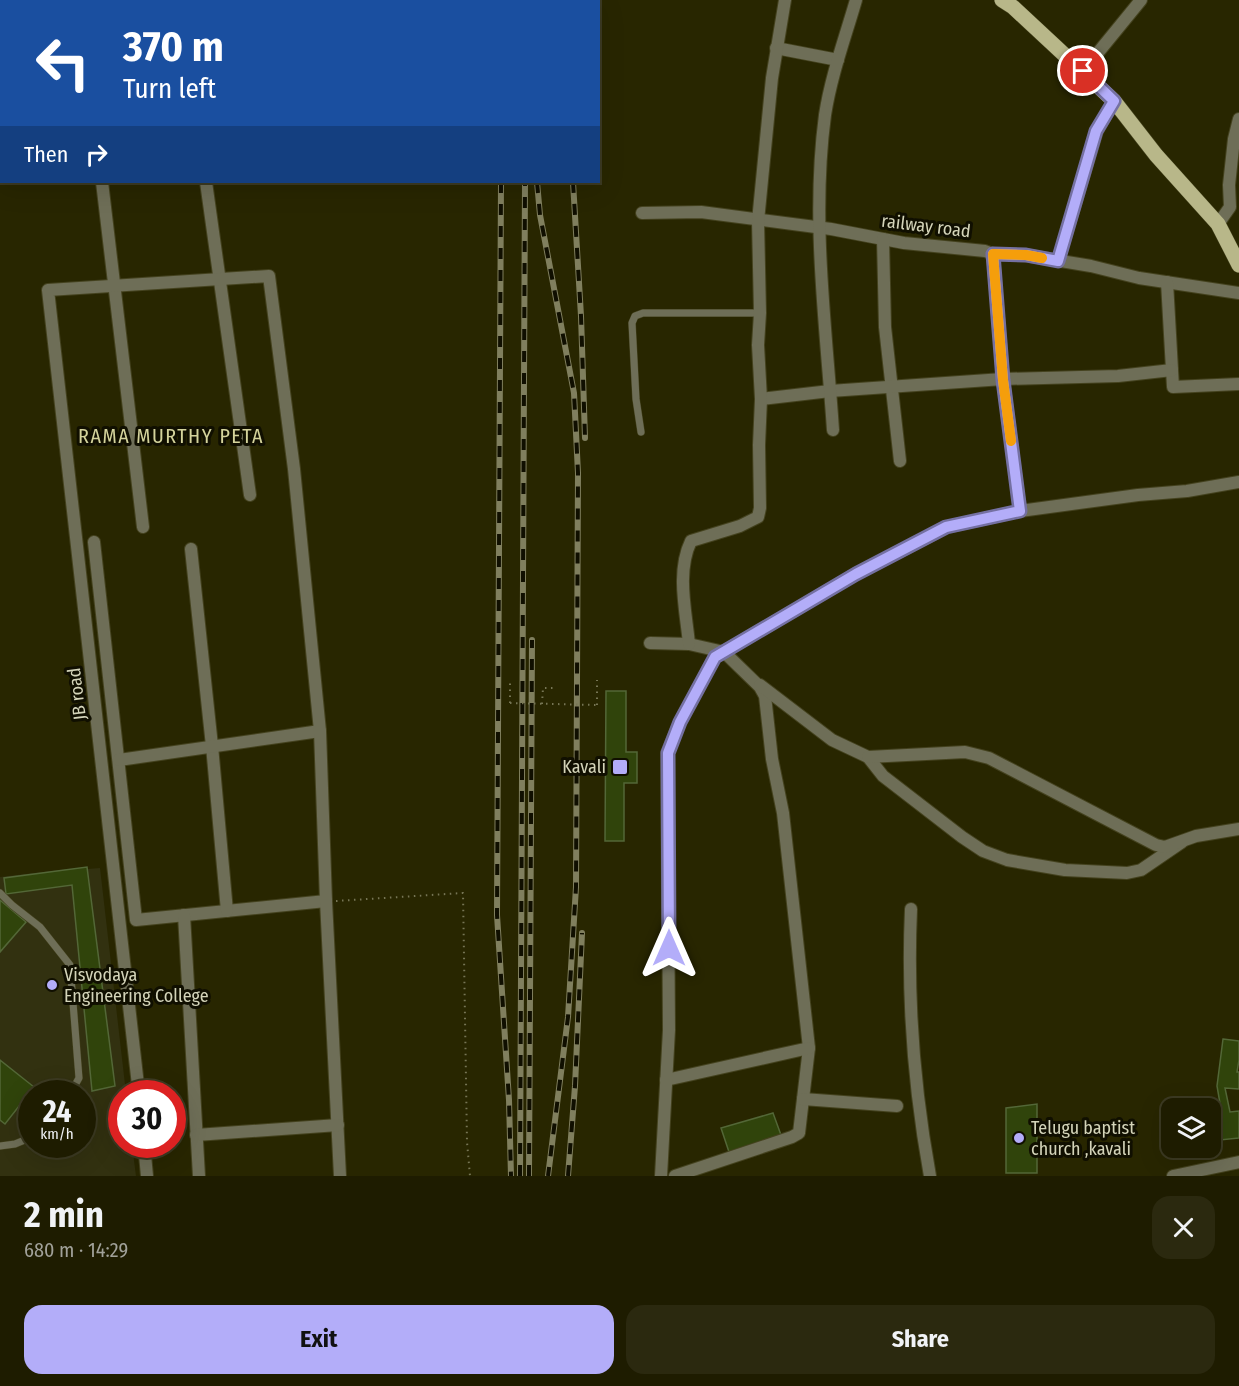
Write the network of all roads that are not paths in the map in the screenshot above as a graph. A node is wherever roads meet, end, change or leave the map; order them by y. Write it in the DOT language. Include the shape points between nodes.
graph roads {
  1 [pos="785,0"];
  2 [pos="856,0"];
  3 [pos="1002,0"];
  4 [pos="1141,0"];
  5 [pos="776,48"];
  6 [pos="838,60"];
  7 [pos="1083,71"];
  8 [pos="1114,101"];
  9 [pos="1238,121"];
  10 [pos="102,183"];
  11 [pos="206,183"];
  12 [pos="642,213"];
  13 [pos="758,221"];
  14 [pos="1218,224"];
  15 [pos="819,228"];
  16 [pos="883,239"];
  17 [pos="993,254"];
  18 [pos="1058,261"];
  19 [pos="1239,265"];
  20 [pos="218,279"];
  21 [pos="1167,282"];
  22 [pos="114,285"];
  23 [pos="1239,293"];
  24 [pos="760,313"];
  25 [pos="1172,370"];
  26 [pos="1003,380"];
  27 [pos="1239,384"];
  28 [pos="891,388"];
  29 [pos="830,391"];
  30 [pos="761,399"];
  31 [pos="833,430"];
  32 [pos="641,432"];
  33 [pos="900,461"];
  34 [pos="1239,482"];
  35 [pos="250,495"];
  36 [pos="1020,511"];
  37 [pos="143,527"];
  38 [pos="94,542"];
  39 [pos="191,549"];
  40 [pos="650,643"];
  41 [pos="689,644"];
  42 [pos="724,652"];
  43 [pos="750,677"];
  44 [pos="320,731"];
  45 [pos="212,746"];
  46 [pos="868,757"];
  47 [pos="119,760"];
  48 [pos="1239,829"];
  49 [pos="1182,842"];
  50 [pos="0,893"];
  51 [pos="326,901"];
  52 [pos="912,909"];
  53 [pos="227,911"];
  54 [pos="184,915"];
  55 [pos="809,1048"];
  56 [pos="78,1080"];
  57 [pos="137,1080"];
  58 [pos="666,1080"];
  59 [pos="803,1099"];
  60 [pos="897,1106"];
  61 [pos="338,1125"];
  62 [pos="196,1135"];
  63 [pos="18,1143"];
  64 [pos="0,1146"];
  65 [pos="145,1158"];
  66 [pos="1239,1162"];
  67 [pos="147,1176"];
  68 [pos="199,1176"];
  69 [pos="340,1176"];
  70 [pos="661,1176"];
  71 [pos="675,1176"];
  72 [pos="930,1176"];
  73 [pos="1173,1176"];
  1 -- 5 [label="street"];
  2 -- 6 [label="street"];
  3 -- 7 [label="main road"];
  4 -- 7 [label="street"];
  5 -- 6 [label="street"];
  5 -- 13 [label="street"];
  6 -- 15 [label="street" via="824,124"];
  7 -- 8 [label="main road"];
  8 -- 14 [label="main road"];
  8 -- 18 [label="street" via="1096,131"];
  9 -- 14 [label="street" via="1229,185 1230,207"];
  10 -- 22 [label="street"];
  11 -- 20 [label="street"];
  12 -- 13 [label="street, railway road" via="701,212"];
  13 -- 15 [label="street, railway road"];
  13 -- 24 [label="street"];
  14 -- 19 [label="main road"];
  15 -- 16 [label="street, railway road"];
  15 -- 29 [label="street"];
  16 -- 17 [label="street, railway road"];
  16 -- 28 [label="street"];
  17 -- 18 [label="street, railway road"];
  17 -- 26 [label="street"];
  18 -- 21 [label="street, railway road"];
  20 -- 22 [label="street"];
  20 -- 35 [label="street"];
  20 -- 44 [label="street" via="269,276 294,469"];
  21 -- 23 [label="street, railway road"];
  21 -- 25 [label="street"];
  22 -- 37 [label="street"];
  22 -- 57 [label="street, JB road" via="48,290"];
  24 -- 30 [label="street"];
  24 -- 32 [label="lane" via="635,316 632,323"];
  25 -- 26 [label="street"];
  25 -- 27 [label="street" via="1173,387"];
  26 -- 28 [label="street"];
  26 -- 36 [label="street"];
  28 -- 29 [label="street"];
  28 -- 33 [label="street"];
  29 -- 30 [label="street"];
  29 -- 31 [label="street"];
  30 -- 41 [label="street" via="758,517 691,541 683,581"];
  34 -- 36 [label="street"];
  36 -- 42 [label="street" via="946,527 856,574"];
  38 -- 47 [label="street"];
  39 -- 45 [label="street"];
  40 -- 41 [label="street"];
  41 -- 42 [label="street"];
  42 -- 43 [label="street"];
  42 -- 58 [label="street" via="715,657 668,753"];
  43 -- 46 [label="street" via="832,740"];
  43 -- 55 [label="street" via="765,696 783,813"];
  44 -- 45 [label="street"];
  44 -- 51 [label="street"];
  45 -- 47 [label="street"];
  45 -- 53 [label="street"];
  46 -- 49 [label="street" via="965,752 989,758 1156,845 1165,847"];
  46 -- 49 [label="street" via="883,776 933,817 983,851 1007,860 1065,870 1127,873 1141,870"];
  47 -- 54 [label="street" via="136,920"];
  48 -- 49 [label="street"];
  50 -- 56 [label="lane" via="40,927 70,965"];
  51 -- 53 [label="street"];
  51 -- 61 [label="street"];
  52 -- 72 [label="street" via="909,962 914,1052"];
  53 -- 54 [label="street"];
  54 -- 62 [label="street"];
  55 -- 58 [label="street"];
  55 -- 59 [label="street"];
  58 -- 70 [label="street"];
  59 -- 60 [label="street"];
  59 -- 71 [label="street" via="799,1133"];
  61 -- 62 [label="street"];
  61 -- 69 [label="street"];
  62 -- 68 [label="street"];
  63 -- 64 [label="lane"];
  65 -- 67 [label="street"];
  66 -- 73 [label="street"];
}
